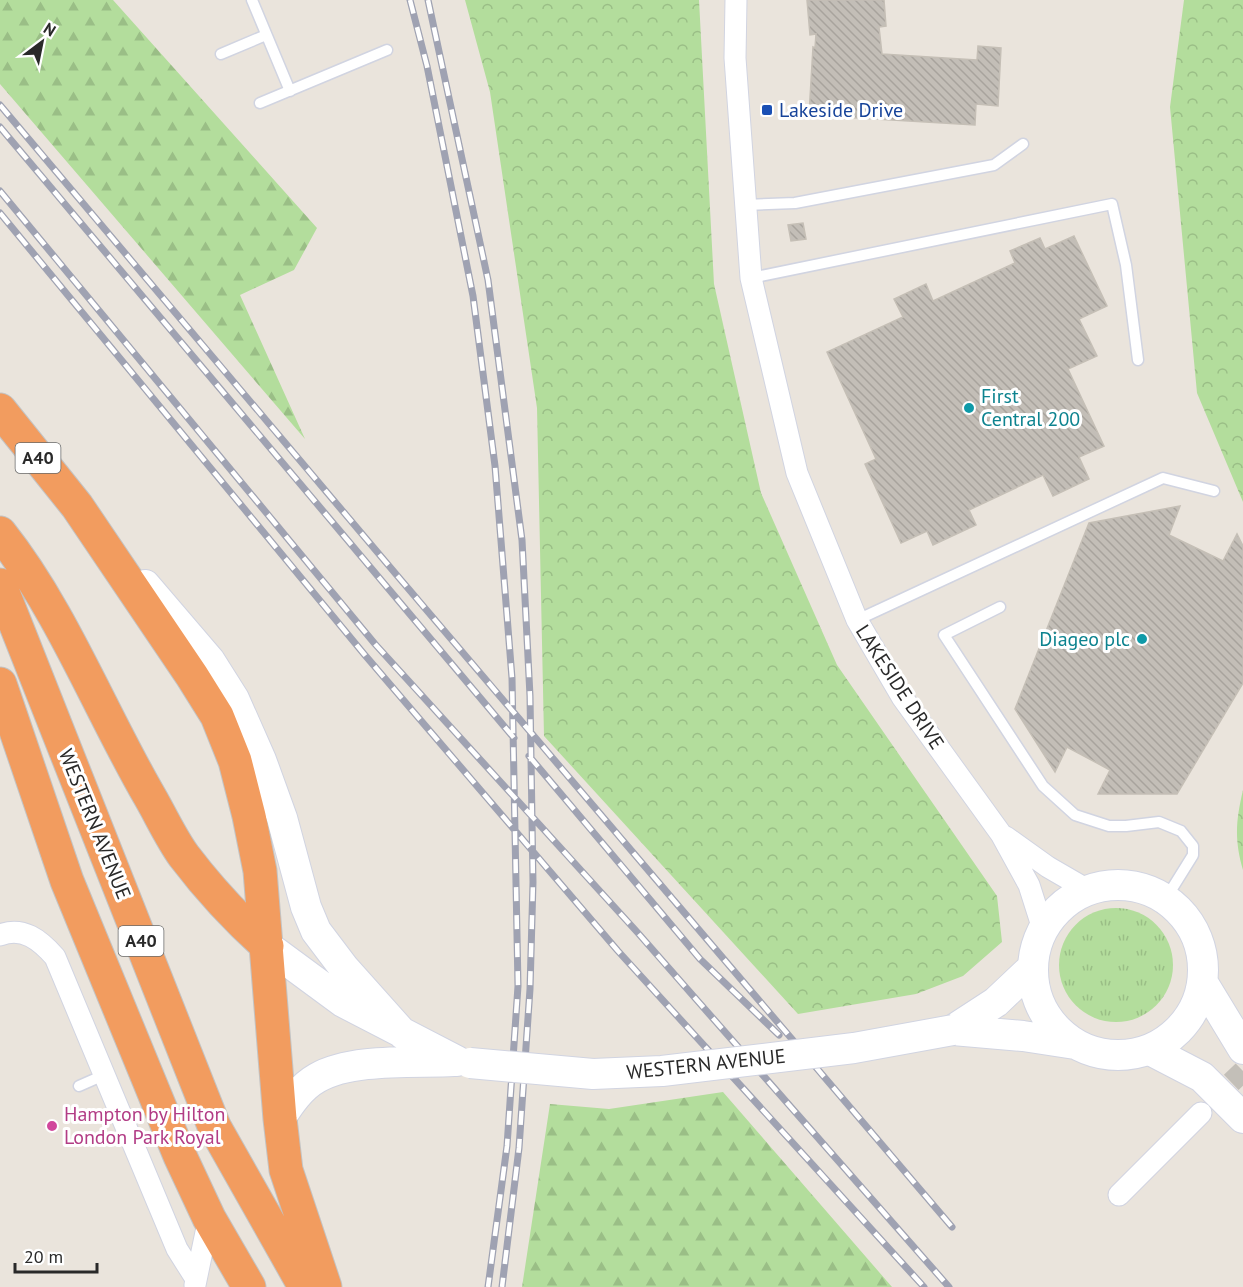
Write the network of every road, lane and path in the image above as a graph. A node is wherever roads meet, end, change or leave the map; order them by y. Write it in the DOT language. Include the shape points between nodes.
graph roads {
  1 [pos="252,0"];
  2 [pos="736,0"];
  3 [pos="266,34"];
  4 [pos="387,50"];
  5 [pos="221,54"];
  6 [pos="290,91"];
  7 [pos="260,103"];
  8 [pos="1023,144"];
  9 [pos="745,206"];
  10 [pos="751,278"];
  11 [pos="1138,360"];
  12 [pos="0,410"];
  13 [pos="1214,491"];
  14 [pos="77,506"];
  15 [pos="0,533"];
  16 [pos="0,585"];
  17 [pos="1000,608"];
  18 [pos="857,620"];
  19 [pos="0,684"];
  20 [pos="0,743"];
  21 [pos="1001,834"];
  22 [pos="68,881"];
  23 [pos="1086,889"];
  24 [pos="1165,900"];
  25 [pos="1043,929"];
  26 [pos="0,935"];
  27 [pos="267,946"];
  28 [pos="1033,967"];
  29 [pos="1203,983"];
  30 [pos="953,1030"];
  31 [pos="404,1034"];
  32 [pos="1075,1044"];
  33 [pos="1243,1049"];
  34 [pos="1150,1050"];
  35 [pos="464,1062"];
  36 [pos="104,1075"];
  37 [pos="79,1086"];
  38 [pos="1201,1113"];
  39 [pos="1243,1118"];
  40 [pos="280,1119"];
  41 [pos="1119,1195"];
  42 [pos="209,1218"];
  43 [pos="196,1283"];
  44 [pos="249,1287"];
  45 [pos="304,1287"];
  46 [pos="325,1287"];
  1 -- 3 [label="lane"];
  2 -- 9 [label="street, LAKESIDE DRIVE" via="735,58"];
  3 -- 5 [label="lane"];
  3 -- 6 [label="lane"];
  4 -- 6 [label="lane"];
  6 -- 7 [label="lane"];
  8 -- 9 [label="lane" via="994,165 795,203"];
  9 -- 10 [label="street, LAKESIDE DRIVE"];
  10 -- 11 [label="lane" via="1112,204 1126,264"];
  10 -- 18 [label="street, LAKESIDE DRIVE" via="797,473"];
  12 -- 14 [label="highway, A40"];
  13 -- 18 [label="lane" via="1163,478"];
  14 -- 27 [label="highway, A40" via="216,716 235,761 249,816 260,871"];
  14 -- 31 [label="street, WESTERN AVENUE" via="210,661 234,699 282,818 316,931"];
  15 -- 27 [label="highway" via="20,558 69,644 123,751 183,855 226,907"];
  16 -- 45 [label="highway, WESTERN AVENUE / A40" via="214,1126"];
  17 -- 24 [label="lane" via="944,635 1043,786 1075,815 1109,826 1159,822 1181,831 1193,846 1193,855"];
  18 -- 21 [label="street, LAKESIDE DRIVE" via="902,698"];
  19 -- 22 [label="highway, WESTERN AVENUE / A40"];
  20 -- 22 [label="highway, A40"];
  21 -- 23 [label="street, LAKESIDE DRIVE"];
  21 -- 25 [label="street, LAKESIDE DRIVE" via="1029,885"];
  22 -- 42 [label="highway, WESTERN AVENUE / A40"];
  23 -- 24 [label="street" via="1117,884 1144,888"];
  23 -- 25 [label="street" via="1062,905"];
  24 -- 29 [label="street" via="1192,928 1202,956"];
  25 -- 28 [label="street"];
  26 -- 36 [label="street" via="18,932 32,936 55,957"];
  27 -- 31 [label="street, WESTERN AVENUE" via="344,1002"];
  27 -- 40 [label="highway, A40"];
  28 -- 30 [label="street, WESTERN AVENUE" via="996,1002"];
  28 -- 32 [label="street" via="1033,986 1041,1009 1052,1025"];
  29 -- 33 [label="street"];
  29 -- 34 [label="street" via="1184,1026"];
  30 -- 32 [label="street, WESTERN AVENUE"];
  30 -- 35 [label="street, WESTERN AVENUE, bridge" via="854,1048 662,1071 593,1074"];
  31 -- 35 [label="street, WESTERN AVENUE"];
  32 -- 34 [label="street" via="1103,1054 1132,1055"];
  34 -- 39 [label="street" via="1202,1077"];
  35 -- 40 [label="street, WESTERN AVENUE" via="348,1066 317,1078 301,1090"];
  36 -- 37 [label="lane"];
  36 -- 43 [label="street" via="177,1249"];
  38 -- 41 [label="street"];
  40 -- 46 [label="highway, A40" via="286,1170"];
  42 -- 43 [label="street"];
  42 -- 44 [label="highway, WESTERN AVENUE / A40"];
}
